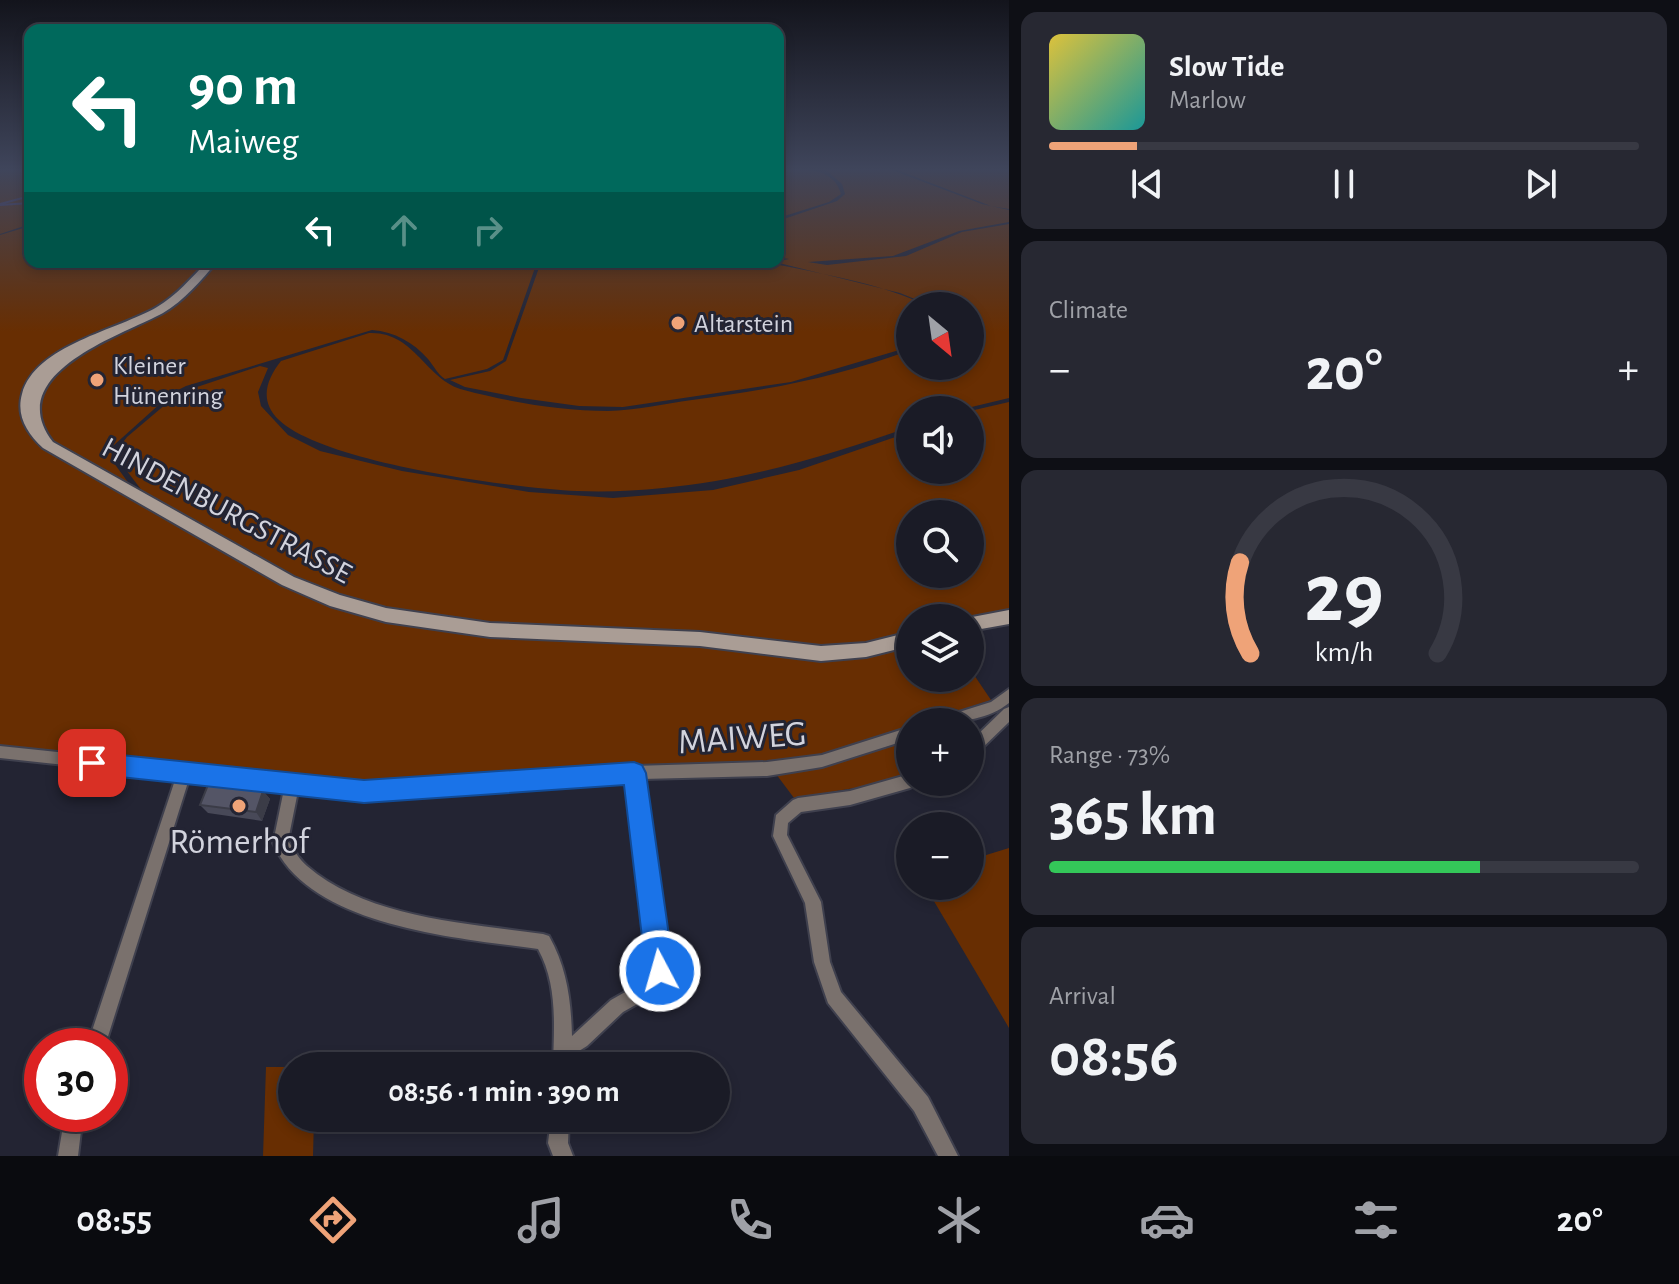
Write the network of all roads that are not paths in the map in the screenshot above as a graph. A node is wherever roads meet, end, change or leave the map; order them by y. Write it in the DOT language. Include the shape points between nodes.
graph roads {
  1 [pos="206,268"];
  2 [pos="1009,617"];
  3 [pos="984,621"];
  4 [pos="896,643"];
  5 [pos="1008,703"];
  6 [pos="984,710"];
  7 [pos="984,733"];
  8 [pos="896,737"];
  9 [pos="0,752"];
  10 [pos="184,773"];
  11 [pos="634,773"];
  12 [pos="292,785"];
  13 [pos="896,785"];
  14 [pos="102,1028"];
  15 [pos="562,1052"];
  16 [pos="569,1052"];
  17 [pos="71,1132"];
  18 [pos="559,1132"];
  19 [pos="68,1156"];
  20 [pos="563,1156"];
  21 [pos="948,1156"];
  1 -- 4 [label="main road, HINDENBURGSTRASSE" via="163,308 65,354 37,374 26,401 34,432 48,445 288,581 379,615 503,630 704,639 818,653"];
  2 -- 3 [label="main road"];
  5 -- 6 [label="street"];
  5 -- 7 [label="street"];
  8 -- 11 [label="street, MAIWEG" via="822,761 767,769"];
  9 -- 10 [label="street, MAIWEG"];
  10 -- 12 [label="street, MAIWEG"];
  10 -- 14 [label="street"];
  11 -- 12 [label="street, MAIWEG" via="364,791"];
  11 -- 16 [label="street" via="658,983 617,1006"];
  12 -- 15 [label="street" via="280,843 295,868 325,890 375,911 543,942 561,983"];
  13 -- 21 [label="street" via="798,805 781,820 780,836 813,902 822,962 834,997 921,1104"];
  17 -- 19 [label="street"];
  18 -- 20 [label="street"];
}
